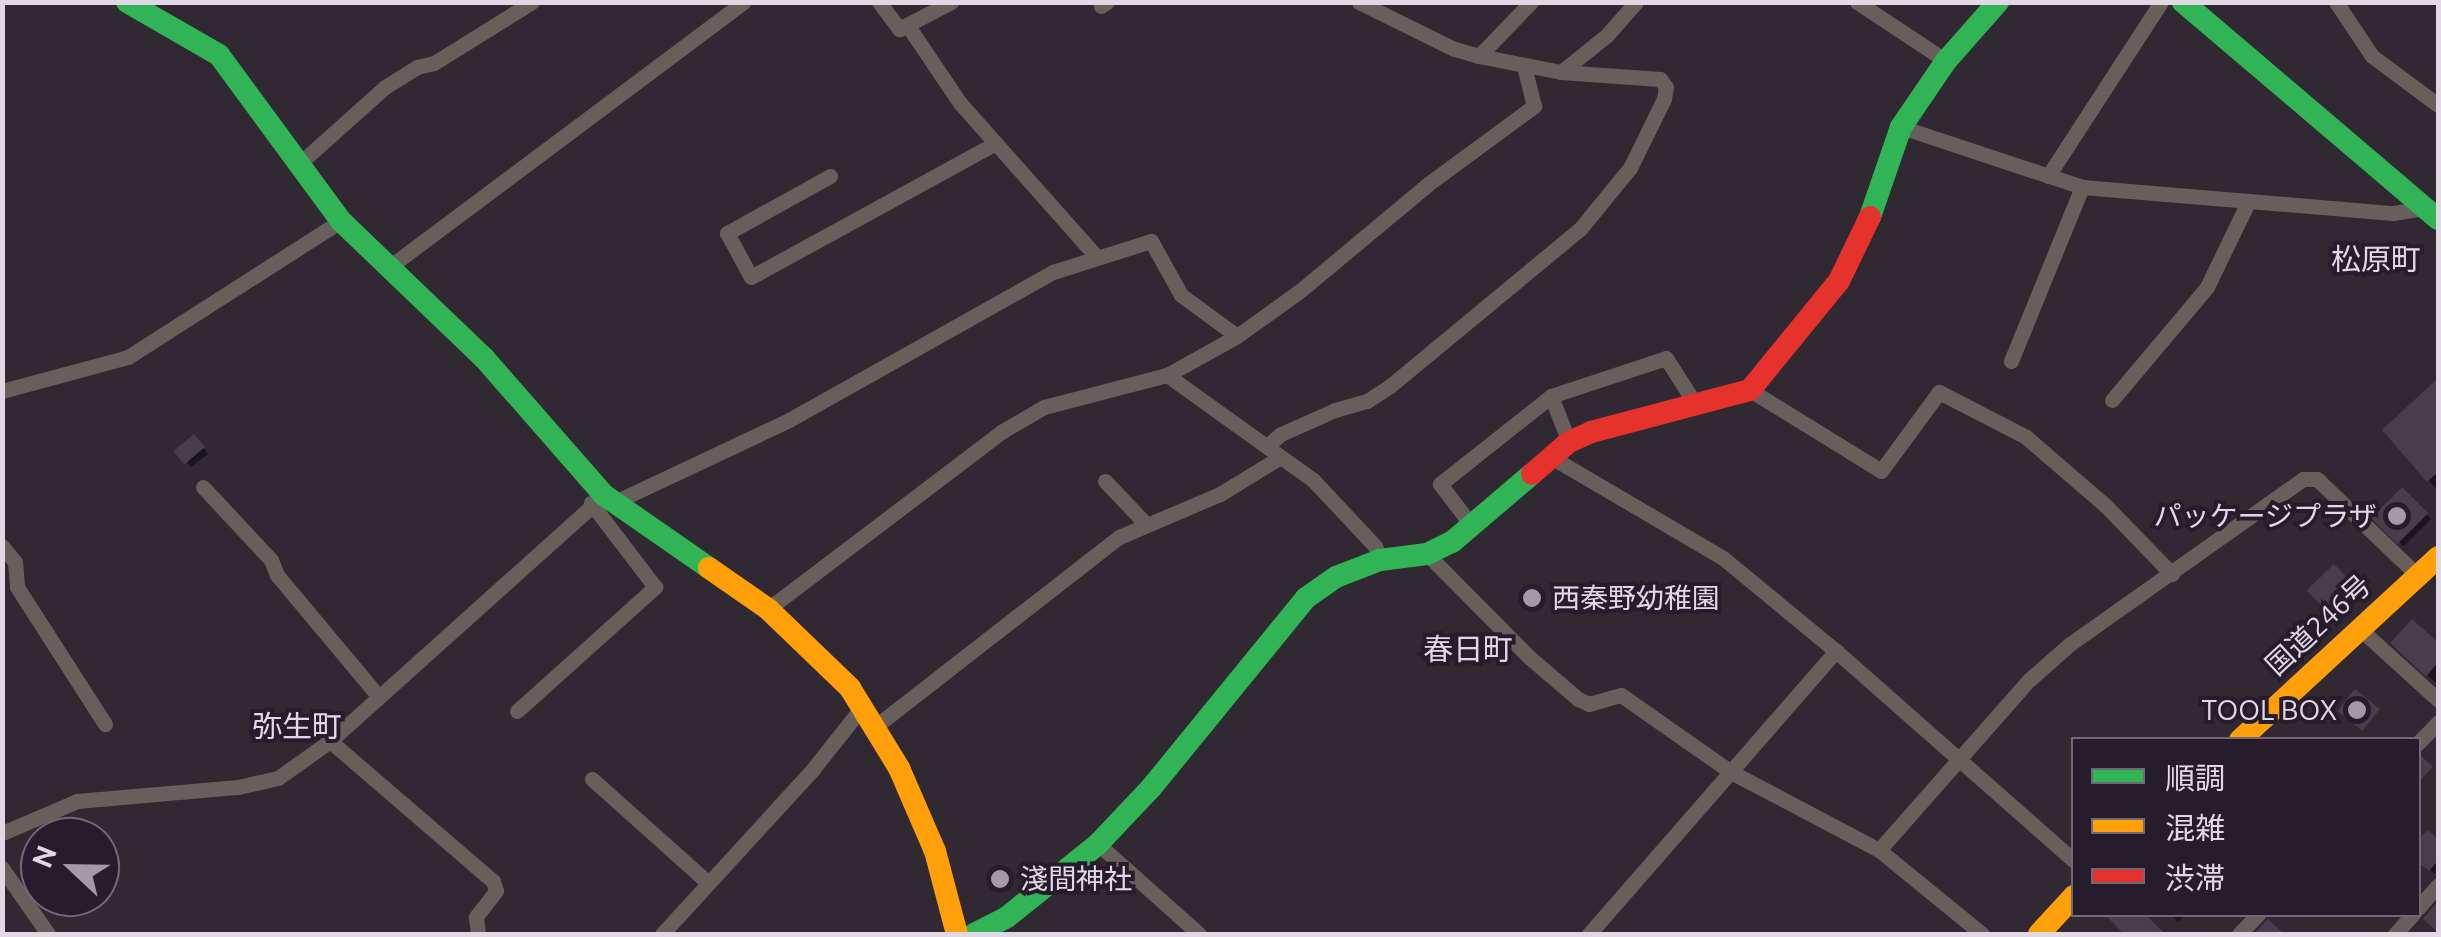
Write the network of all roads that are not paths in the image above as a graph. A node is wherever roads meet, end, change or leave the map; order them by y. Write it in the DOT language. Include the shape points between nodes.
graph roads {
  1 [pos="127,2"];
  2 [pos="532,2"];
  3 [pos="744,2"];
  4 [pos="879,2"];
  5 [pos="952,2"];
  6 [pos="1359,2"];
  7 [pos="1531,2"];
  8 [pos="1636,2"];
  9 [pos="1857,2"];
  10 [pos="1998,2"];
  11 [pos="2161,2"];
  12 [pos="2183,2"];
  13 [pos="2336,2"];
  14 [pos="908,26"];
  15 [pos="1478,56"];
  16 [pos="1946,61"];
  17 [pos="1524,66"];
  18 [pos="1561,72"];
  19 [pos="2438,105"];
  20 [pos="1902,126"];
  21 [pos="996,143"];
  22 [pos="300,163"];
  23 [pos="830,176"];
  24 [pos="2048,176"];
  25 [pos="2082,187"];
  26 [pos="2248,202"];
  27 [pos="2431,213"];
  28 [pos="341,222"];
  29 [pos="1096,256"];
  30 [pos="388,268"];
  31 [pos="1237,336"];
  32 [pos="2010,361"];
  33 [pos="2107,374"];
  34 [pos="1167,375"];
  35 [pos="2123,384"];
  36 [pos="1750,390"];
  37 [pos="2,391"];
  38 [pos="1551,396"];
  39 [pos="2112,400"];
  40 [pos="1694,402"];
  41 [pos="1560,450"];
  42 [pos="1273,452"];
  43 [pos="1104,481"];
  44 [pos="203,487"];
  45 [pos="604,500"];
  46 [pos="1145,523"];
  47 [pos="1472,526"];
  48 [pos="2,546"];
  49 [pos="1427,554"];
  50 [pos="2438,556"];
  51 [pos="1380,560"];
  52 [pos="2172,574"];
  53 [pos="2417,575"];
  54 [pos="768,609"];
  55 [pos="2359,628"];
  56 [pos="1836,651"];
  57 [pos="378,697"];
  58 [pos="2438,700"];
  59 [pos="863,706"];
  60 [pos="517,711"];
  61 [pos="105,724"];
  62 [pos="876,726"];
  63 [pos="2243,737"];
  64 [pos="330,742"];
  65 [pos="1960,762"];
  66 [pos="1731,772"];
  67 [pos="592,779"];
  68 [pos="2,833"];
  69 [pos="1098,844"];
  70 [pos="1879,850"];
  71 [pos="2071,859"];
  72 [pos="2,868"];
  73 [pos="707,882"];
  74 [pos="2438,886"];
  75 [pos="2071,899"];
  76 [pos="2421,905"];
  77 [pos="48,934"];
  78 [pos="478,934"];
  79 [pos="662,934"];
  80 [pos="957,934"];
  81 [pos="974,934"];
  82 [pos="1199,934"];
  83 [pos="1589,934"];
  84 [pos="1982,934"];
  85 [pos="2038,934"];
  1 -- 22 [label="main road" via="218,55"];
  2 -- 22 [label="street" via="434,64 385,86"];
  3 -- 30 [label="street"];
  4 -- 14 [label="street" via="898,28"];
  5 -- 14 [label="street"];
  6 -- 15 [label="street"];
  7 -- 15 [label="street"];
  8 -- 18 [label="street" via="1608,35"];
  9 -- 16 [label="street"];
  10 -- 16 [label="main road"];
  11 -- 24 [label="street"];
  12 -- 27 [label="main road"];
  13 -- 19 [label="street" via="2372,56"];
  14 -- 21 [label="street"];
  15 -- 17 [label="street"];
  16 -- 20 [label="main road"];
  17 -- 18 [label="street"];
  17 -- 31 [label="street" via="1534,106"];
  18 -- 42 [label="street" via="1650,76 1666,87 1630,168 1599,211 1390,386 1281,434"];
  20 -- 24 [label="street"];
  20 -- 36 [label="main road" via="1861,243 1839,282"];
  21 -- 23 [label="street" via="751,277 727,233"];
  21 -- 29 [label="street"];
  22 -- 28 [label="main road"];
  24 -- 25 [label="street"];
  25 -- 26 [label="street"];
  25 -- 32 [label="street"];
  26 -- 27 [label="street"];
  26 -- 35 [label="street" via="2206,286"];
  28 -- 30 [label="main road"];
  28 -- 37 [label="street" via="128,357"];
  29 -- 31 [label="street" via="1151,241 1181,295"];
  29 -- 45 [label="street" via="1016,290 789,420"];
  30 -- 45 [label="main road" via="484,358"];
  31 -- 34 [label="street"];
  33 -- 35 [label="street"];
  34 -- 42 [label="street"];
  34 -- 54 [label="street" via="1044,407 1001,432"];
  35 -- 39 [label="street"];
  36 -- 40 [label="main road"];
  36 -- 52 [label="street" via="1881,471 1938,392 2026,437"];
  38 -- 40 [label="street" via="1666,358"];
  38 -- 41 [label="street"];
  38 -- 47 [label="street" via="1440,484"];
  40 -- 41 [label="main road" via="1625,420"];
  41 -- 47 [label="main road"];
  41 -- 56 [label="street" via="1723,558"];
  42 -- 46 [label="street" via="1201,503"];
  42 -- 51 [label="street" via="1313,480 1375,546"];
  43 -- 46 [label="street"];
  44 -- 57 [label="street"];
  45 -- 54 [label="main road"];
  45 -- 57 [label="street"];
  45 -- 60 [label="street" via="655,587"];
  46 -- 62 [label="street"];
  47 -- 49 [label="main road"];
  48 -- 61 [label="street" via="15,562 16,587"];
  49 -- 51 [label="main road"];
  49 -- 66 [label="street" via="1578,699 1589,704 1621,695"];
  50 -- 53 [label="main road, 国道246号"];
  51 -- 69 [label="main road" via="1306,598"];
  52 -- 53 [label="street" via="2303,478 2318,480"];
  52 -- 65 [label="street" via="2029,680"];
  53 -- 55 [label="main road, 国道246号"];
  54 -- 59 [label="main road"];
  55 -- 58 [label="street"];
  55 -- 63 [label="main road, 国道246号"];
  56 -- 65 [label="street"];
  56 -- 66 [label="street"];
  57 -- 64 [label="street"];
  59 -- 62 [label="main road"];
  59 -- 73 [label="street"];
  62 -- 80 [label="main road" via="935,850"];
  64 -- 68 [label="street" via="278,778 78,801"];
  64 -- 78 [label="street" via="493,881 496,891 476,917"];
  65 -- 70 [label="street"];
  65 -- 71 [label="street"];
  66 -- 70 [label="street"];
  66 -- 83 [label="street"];
  67 -- 73 [label="street"];
  69 -- 81 [label="main road"];
  69 -- 82 [label="street"];
  70 -- 84 [label="street"];
  72 -- 77 [label="street"];
  73 -- 79 [label="street"];
  74 -- 76 [label="street"];
  75 -- 85 [label="main road"];
}
